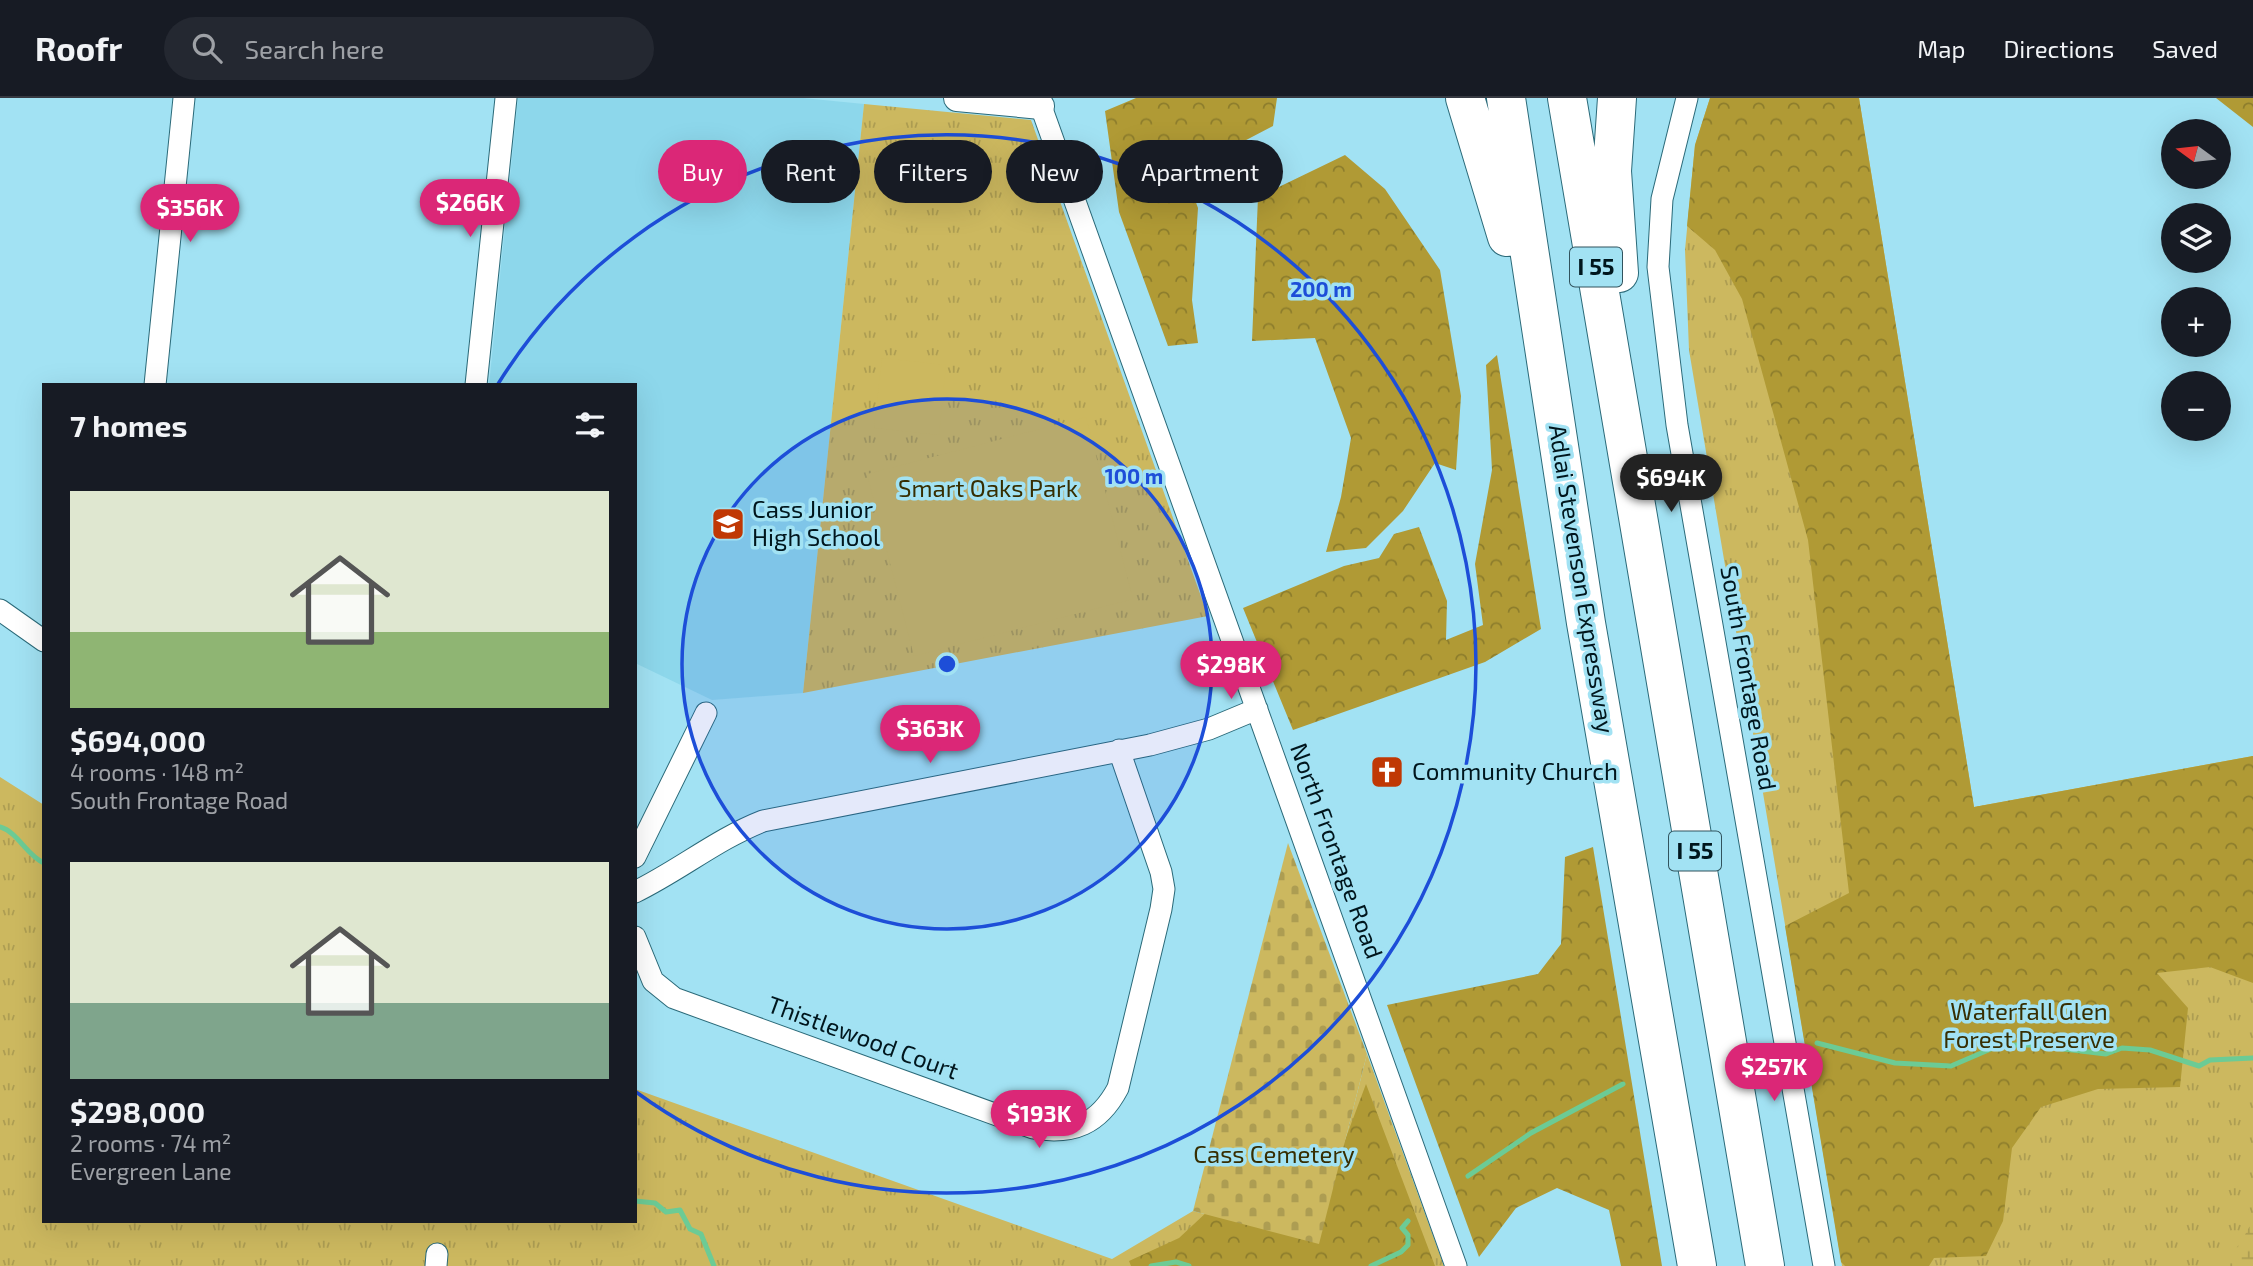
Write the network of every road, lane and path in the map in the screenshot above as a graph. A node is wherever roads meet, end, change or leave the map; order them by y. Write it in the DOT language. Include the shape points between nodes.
graph roads {
  1 [pos="184,98"];
  2 [pos="506,98"];
  3 [pos="957,98"];
  4 [pos="1465,98"];
  5 [pos="1506,98"];
  6 [pos="1567,98"];
  7 [pos="1618,98"];
  8 [pos="1687,98"];
  9 [pos="1047,101"];
  10 [pos="1545,358"];
  11 [pos="155,383"];
  12 [pos="476,383"];
  13 [pos="1624,436"];
  14 [pos="0,610"];
  15 [pos="42,640"];
  16 [pos="1257,709"];
  17 [pos="706,713"];
  18 [pos="1119,750"];
  19 [pos="637,854"];
  20 [pos="637,891"];
  21 [pos="637,942"];
  22 [pos="1456,1266"];
  23 [pos="1698,1266"];
  24 [pos="1765,1266"];
  25 [pos="1824,1266"];
  1 -- 11 [label="street"];
  2 -- 12 [label="street"];
  3 -- 9 [label="street"];
  4 -- 10 [label="highway"];
  5 -- 10 [label="highway, Adlai Stevenson Expressway / I 55"];
  6 -- 13 [label="highway, I 55"];
  7 -- 13 [label="highway" via="1612,171"];
  8 -- 25 [label="street, South Frontage Road" via="1662,199 1658,267 1677,425"];
  9 -- 16 [label="street, North Frontage Road"];
  10 -- 23 [label="highway, Adlai Stevenson Expressway / I 55" via="1586,623"];
  13 -- 24 [label="highway, I 55"];
  14 -- 15 [label="street"];
  16 -- 18 [label="street" via="1188,735"];
  16 -- 22 [label="street, North Frontage Road"];
  17 -- 19 [label="street"];
  18 -- 20 [label="street" via="763,821 728,834"];
  18 -- 21 [label="street, Thistlewood Court" via="1161,872 1161,909 1118,1088 1107,1107 1073,1128 1034,1128 674,998 653,981"];
}
